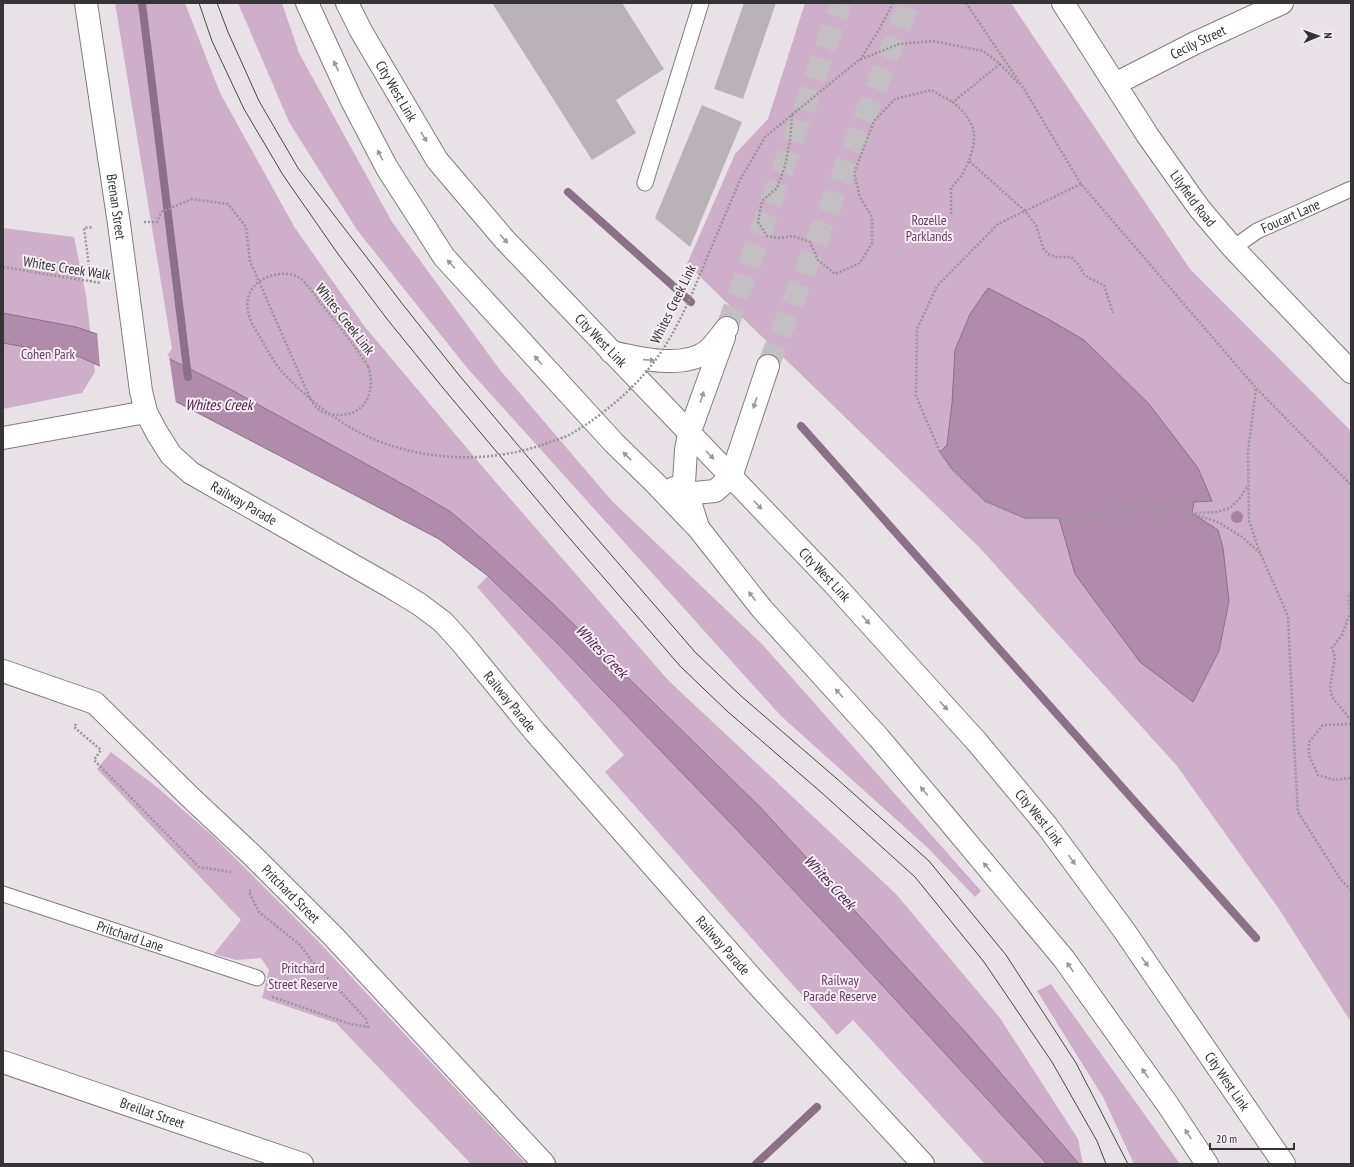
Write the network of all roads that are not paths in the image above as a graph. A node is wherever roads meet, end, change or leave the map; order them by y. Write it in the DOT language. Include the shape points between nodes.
graph roads {
  1 [pos="86,3"];
  2 [pos="307,3"];
  3 [pos="347,3"];
  4 [pos="701,3"];
  5 [pos="1063,3"];
  6 [pos="1282,3"];
  7 [pos="1115,84"];
  8 [pos="645,183"];
  9 [pos="1351,189"];
  10 [pos="1233,248"];
  11 [pos="611,352"];
  12 [pos="768,366"];
  13 [pos="1349,367"];
  14 [pos="143,401"];
  15 [pos="690,434"];
  16 [pos="3,438"];
  17 [pos="731,477"];
  18 [pos="655,483"];
  19 [pos="686,491"];
  20 [pos="699,529"];
  21 [pos="3,671"];
  22 [pos="3,894"];
  23 [pos="257,978"];
  24 [pos="3,1062"];
  25 [pos="302,1164"];
  26 [pos="544,1164"];
  27 [pos="923,1164"];
  28 [pos="1207,1164"];
  29 [pos="1284,1164"];
  1 -- 14 [label="main road, Brenan Street"];
  18 -- 2 [label="main road, one-way" via="614,443 444,257 387,168 352,101"];
  3 -- 11 [label="main road, City West Link, one-way" via="360,31 437,160 504,239"];
  4 -- 8 [label="lane"];
  5 -- 7 [label="main road, Lilyfield Road"];
  6 -- 7 [label="main road, Cecily Street"];
  7 -- 10 [label="main road, Lilyfield Road" via="1174,174"];
  9 -- 10 [label="lane, Foucart Lane" via="1257,231"];
  10 -- 13 [label="main road, Lilyfield Road"];
  11 -- 15 [label="main road, City West Link"];
  11 -- 15 [label="main road" via="647,360 692,358 706,352 727,328"];
  12 -- 17 [label="main road, one-way"];
  14 -- 16 [label="main road"];
  14 -- 27 [label="main road, Railway Parade" via="157,433 171,455 191,473 391,587 443,622 534,732 757,984"];
  15 -- 17 [label="main road, City West Link, one-way"];
  15 -- 19 [label="main road" via="686,450"];
  17 -- 19 [label="main road" via="715,491"];
  17 -- 29 [label="main road, City West Link, one-way" via="834,584 977,742 1047,826 1123,930"];
  18 -- 19 [label="main road"];
  18 -- 20 [label="main road"];
  19 -- 20 [label="main road"];
  28 -- 20 [label="main road, one-way" via="1064,959 879,738 762,609"];
  21 -- 26 [label="main road, Pritchard Street" via="95,703 332,936"];
  22 -- 23 [label="lane, Pritchard Lane"];
  24 -- 25 [label="main road, Breillat Street"];
}
